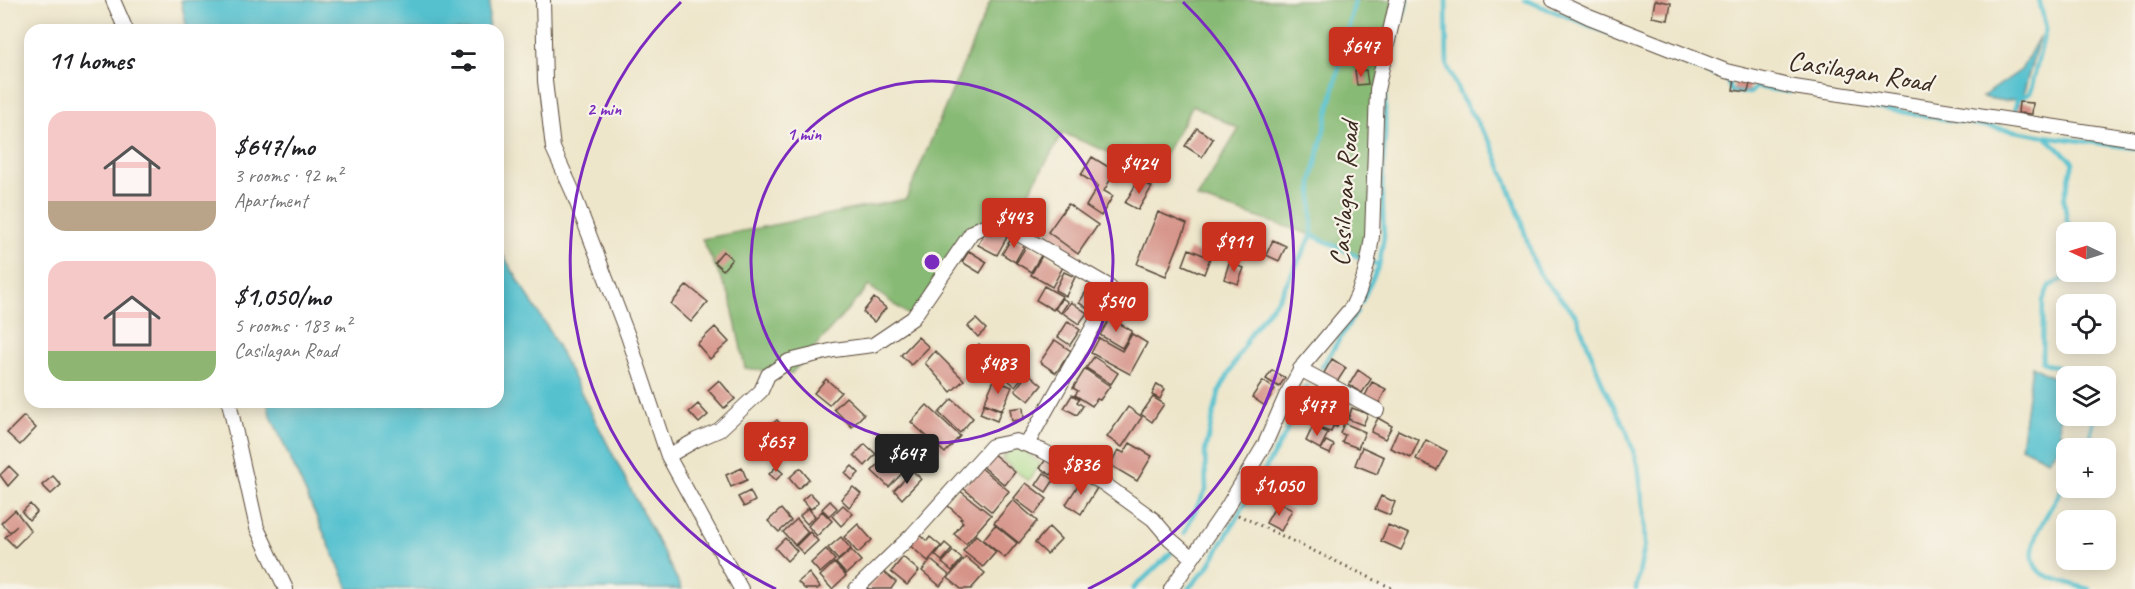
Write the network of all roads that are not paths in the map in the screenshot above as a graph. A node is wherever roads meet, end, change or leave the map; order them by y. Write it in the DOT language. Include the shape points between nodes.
graph roads {
  1 [pos="113,0"];
  2 [pos="543,0"];
  3 [pos="1397,0"];
  4 [pos="1553,0"];
  5 [pos="123,24"];
  6 [pos="2135,139"];
  7 [pos="1300,369"];
  8 [pos="230,408"];
  9 [pos="1377,410"];
  10 [pos="1027,444"];
  11 [pos="668,456"];
  12 [pos="1192,558"];
  13 [pos="286,589"];
  14 [pos="741,589"];
  15 [pos="856,589"];
  16 [pos="1171,589"];
  1 -- 5 [label="street"];
  2 -- 11 [label="street" via="545,81 553,148 628,336"];
  3 -- 7 [label="street, Casilagan Road" via="1377,90 1369,261 1352,307"];
  4 -- 6 [label="street, Casilagan Road" via="1726,71 1770,82"];
  7 -- 9 [label="street"];
  7 -- 12 [label="street, Casilagan Road" via="1265,444"];
  8 -- 13 [label="street" via="257,528"];
  10 -- 11 [label="street" via="1112,293 1105,284 1008,228 984,226 972,232 913,318 873,345 789,361 768,375 761,391 719,430"];
  10 -- 12 [label="street" via="1085,472 1134,504"];
  10 -- 15 [label="street" via="1016,441 992,446 912,535"];
  11 -- 14 [label="street"];
  12 -- 16 [label="street, Casilagan Road"];
}
